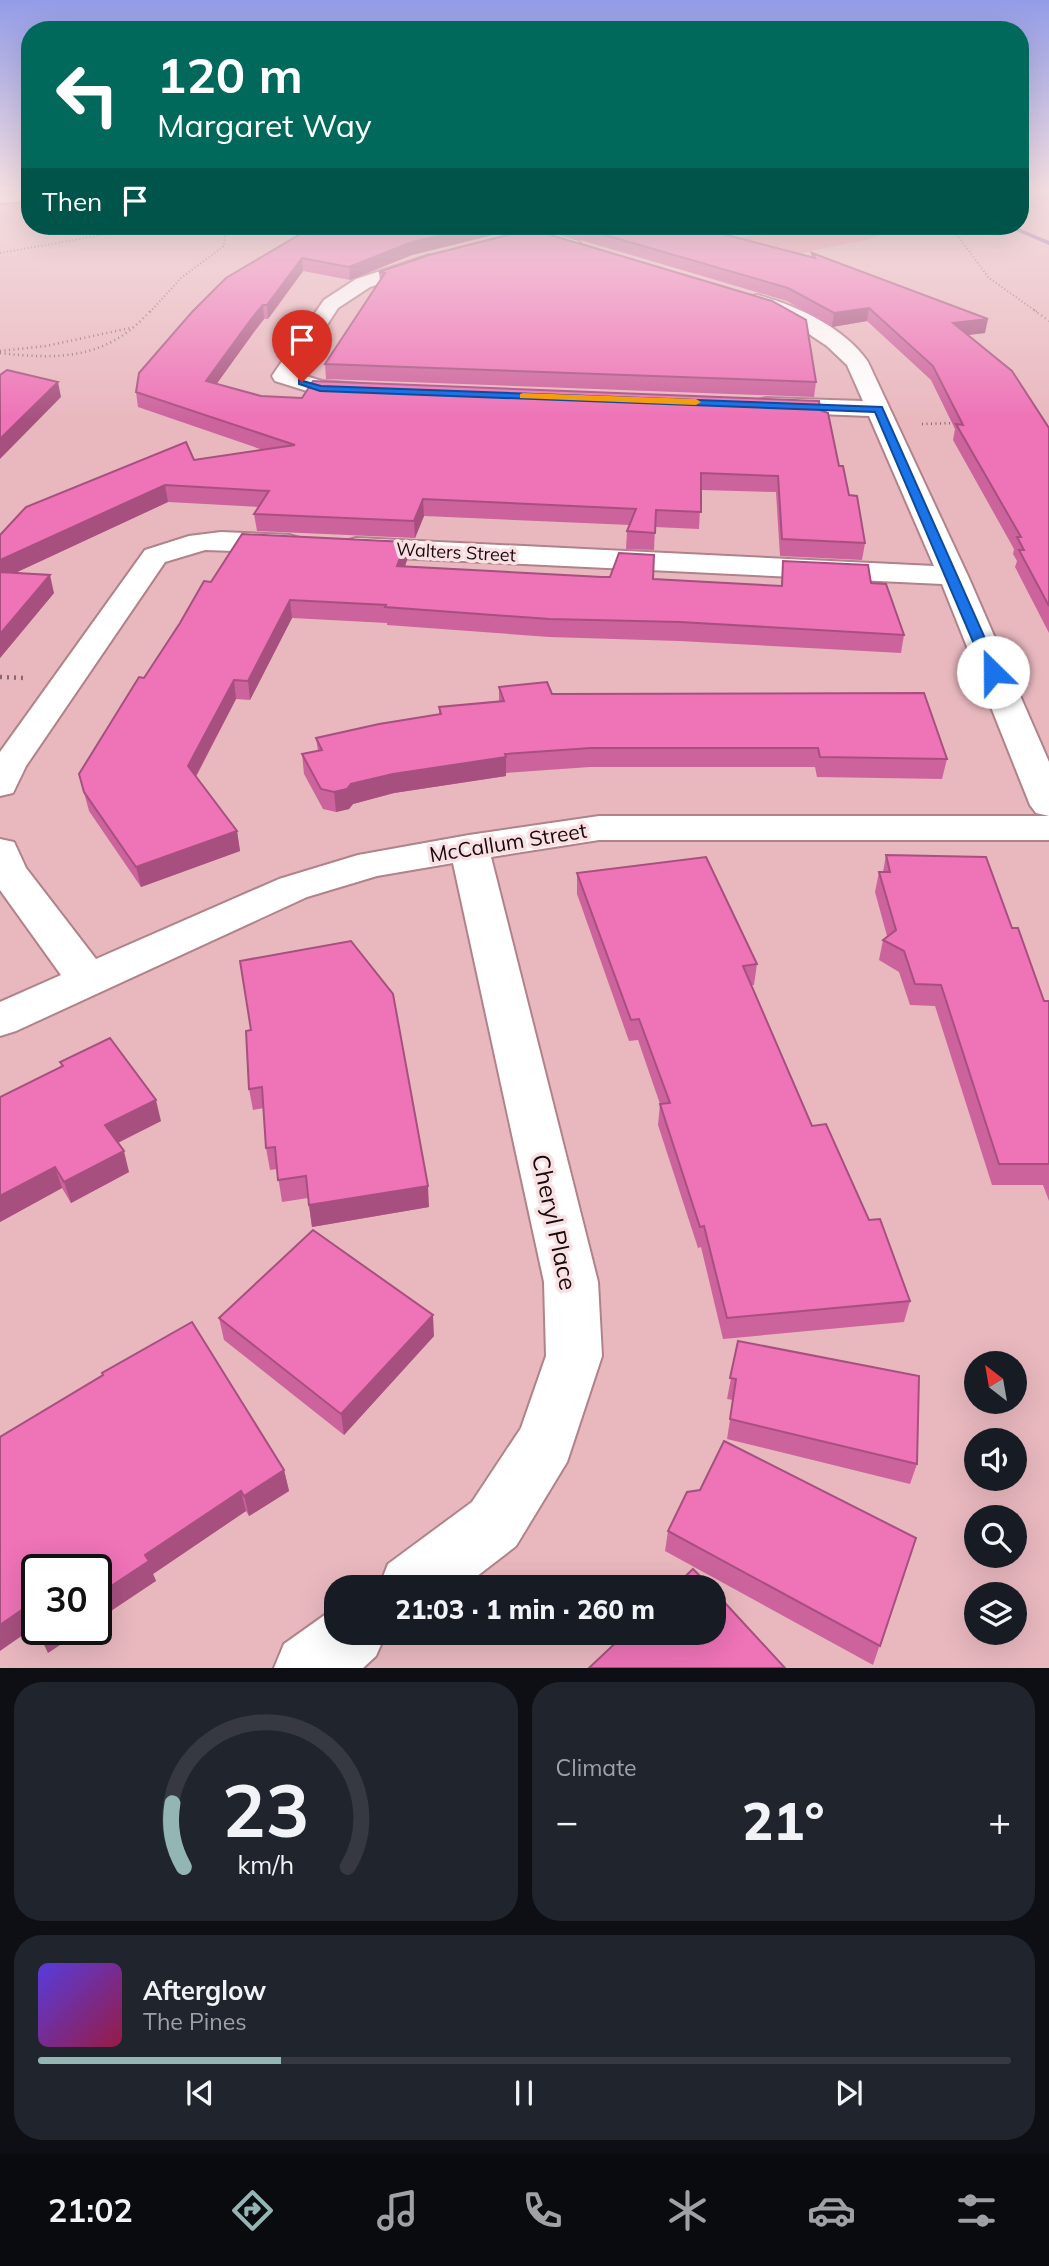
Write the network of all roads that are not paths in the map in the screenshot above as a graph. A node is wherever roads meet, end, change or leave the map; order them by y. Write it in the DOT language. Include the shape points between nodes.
graph roads {
  1 [pos="418,265"];
  2 [pos="739,296"];
  3 [pos="390,391"];
  4 [pos="750,404"];
  5 [pos="883,417"];
  6 [pos="953,576"];
  7 [pos="0,785"];
  8 [pos="1049,805"];
  9 [pos="1049,828"];
  10 [pos="469,847"];
  11 [pos="0,851"];
  12 [pos="88,980"];
  13 [pos="0,1020"];
  14 [pos="427,1575"];
  15 [pos="338,1645"];
  16 [pos="308,1668"];
  1 -- 3 [label="street" via="363,283 331,304 284,376 320,388"];
  2 -- 5 [label="street" via="779,307 834,339 857,362"];
  4 -- 5 [label="street"];
  5 -- 6 [label="street"];
  6 -- 7 [label="street, Walters Street" via="208,540 178,545 155,556 8,766"];
  6 -- 8 [label="street"];
  9 -- 10 [label="street, McCallum Street" via="599,828"];
  10 -- 12 [label="street, McCallum Street" via="372,863 293,888"];
  10 -- 14 [label="street, Cheryl Place" via="571,1282 574,1356 546,1441 494,1524"];
  11 -- 12 [label="street" via="7,870"];
  12 -- 13 [label="street, McCallum Street"];
  15 -- 16 [label="street"];
}
